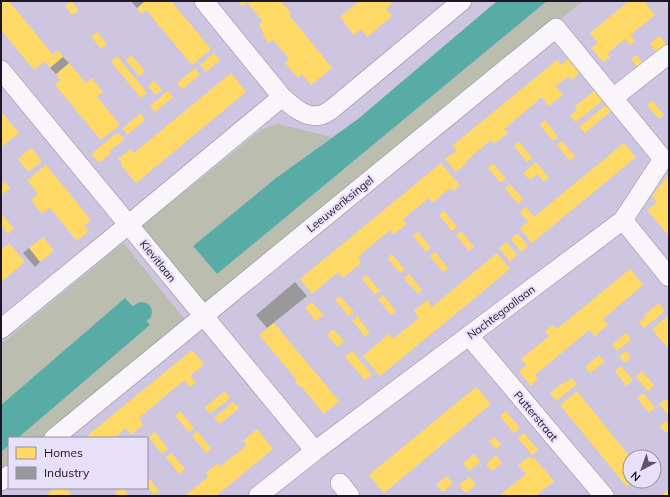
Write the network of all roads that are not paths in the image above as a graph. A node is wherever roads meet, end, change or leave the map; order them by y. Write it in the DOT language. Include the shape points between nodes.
graph roads {
  1 [pos="204,1"];
  2 [pos="462,1"];
  3 [pos="669,54"];
  4 [pos="1,70"];
  5 [pos="282,97"];
  6 [pos="612,97"];
  7 [pos="623,220"];
  8 [pos="128,225"];
  9 [pos="669,277"];
  10 [pos="203,316"];
  11 [pos="1,329"];
  12 [pos="469,336"];
  13 [pos="55,437"];
  14 [pos="315,451"];
  15 [pos="598,494"];
  16 [pos="258,496"];
  1 -- 5 [label="street"];
  2 -- 5 [label="street" via="332,110 320,116 306,114"];
  3 -- 6 [label="street"];
  4 -- 8 [label="street, Kievitlaan"];
  5 -- 8 [label="street"];
  6 -- 7 [label="street, Nachtegaallaan" via="663,159"];
  6 -- 10 [label="street, Leeuweriksingel" via="556,28"];
  7 -- 9 [label="street"];
  7 -- 12 [label="street, Nachtegaallaan"];
  8 -- 10 [label="street, Kievitlaan"];
  8 -- 11 [label="street"];
  10 -- 13 [label="street, Leeuweriksingel"];
  10 -- 14 [label="street, Kievitlaan"];
  12 -- 14 [label="street, Nachtegaallaan"];
  12 -- 15 [label="street, Putterstraat"];
  14 -- 16 [label="street, Nachtegaallaan"];
}
